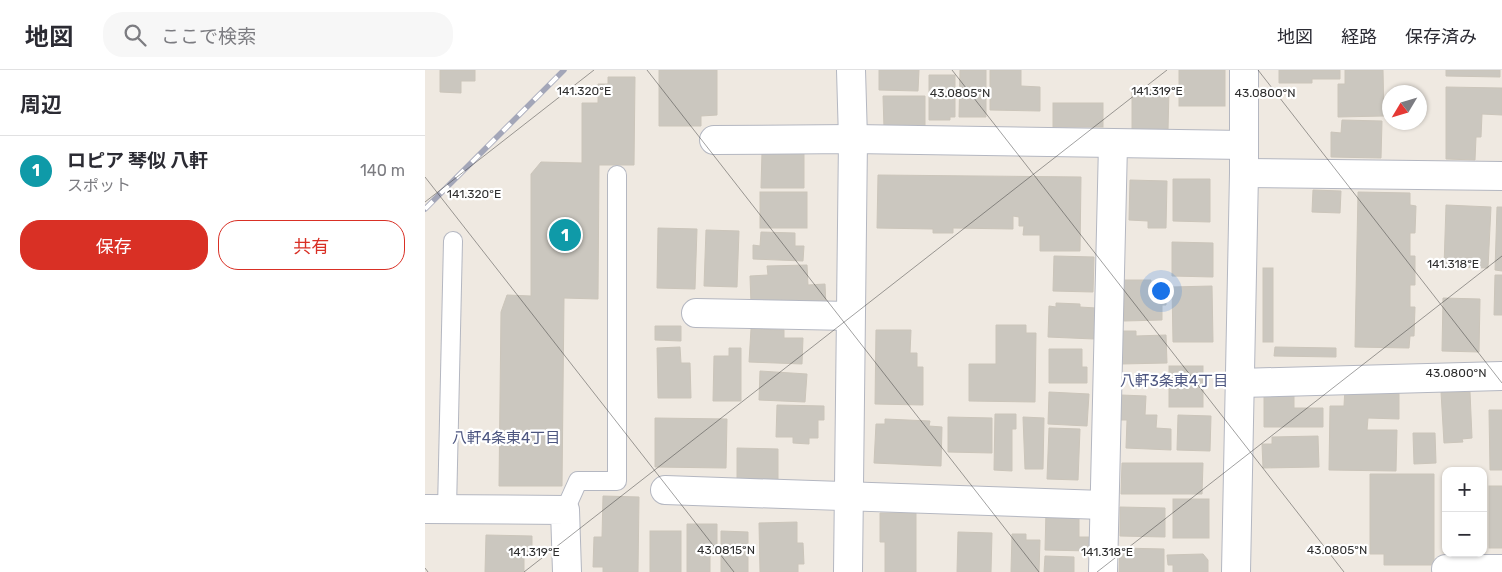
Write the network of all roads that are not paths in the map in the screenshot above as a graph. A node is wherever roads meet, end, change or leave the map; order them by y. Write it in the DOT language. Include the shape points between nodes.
graph roads {
  1 [pos="851,70"];
  2 [pos="1244,70"];
  3 [pos="853,138"];
  4 [pos="714,140"];
  5 [pos="1113,144"];
  6 [pos="1244,145"];
  7 [pos="1244,173"];
  8 [pos="617,175"];
  9 [pos="1502,176"];
  10 [pos="453,241"];
  11 [pos="696,313"];
  12 [pos="850,316"];
  13 [pos="1502,376"];
  14 [pos="1239,383"];
  15 [pos="665,490"];
  16 [pos="850,497"];
  17 [pos="1103,505"];
  18 [pos="436,509"];
  19 [pos="565,510"];
  20 [pos="1446,569"];
  21 [pos="1502,569"];
  22 [pos="567,572"];
  23 [pos="848,572"];
  24 [pos="1103,572"];
  25 [pos="1236,572"];
  1 -- 3 [label="street"];
  2 -- 6 [label="street"];
  3 -- 4 [label="street"];
  3 -- 5 [label="street"];
  3 -- 12 [label="street"];
  5 -- 6 [label="street"];
  5 -- 17 [label="street"];
  6 -- 7 [label="street"];
  7 -- 9 [label="street"];
  7 -- 14 [label="street"];
  8 -- 19 [label="lane" via="617,481 578,481"];
  10 -- 18 [label="lane"];
  11 -- 12 [label="street"];
  12 -- 16 [label="street"];
  13 -- 14 [label="street"];
  14 -- 25 [label="street"];
  15 -- 16 [label="street"];
  16 -- 17 [label="street"];
  16 -- 23 [label="street"];
  17 -- 24 [label="street"];
  18 -- 19 [label="street"];
  19 -- 22 [label="street"];
  20 -- 21 [label="street"];
}
